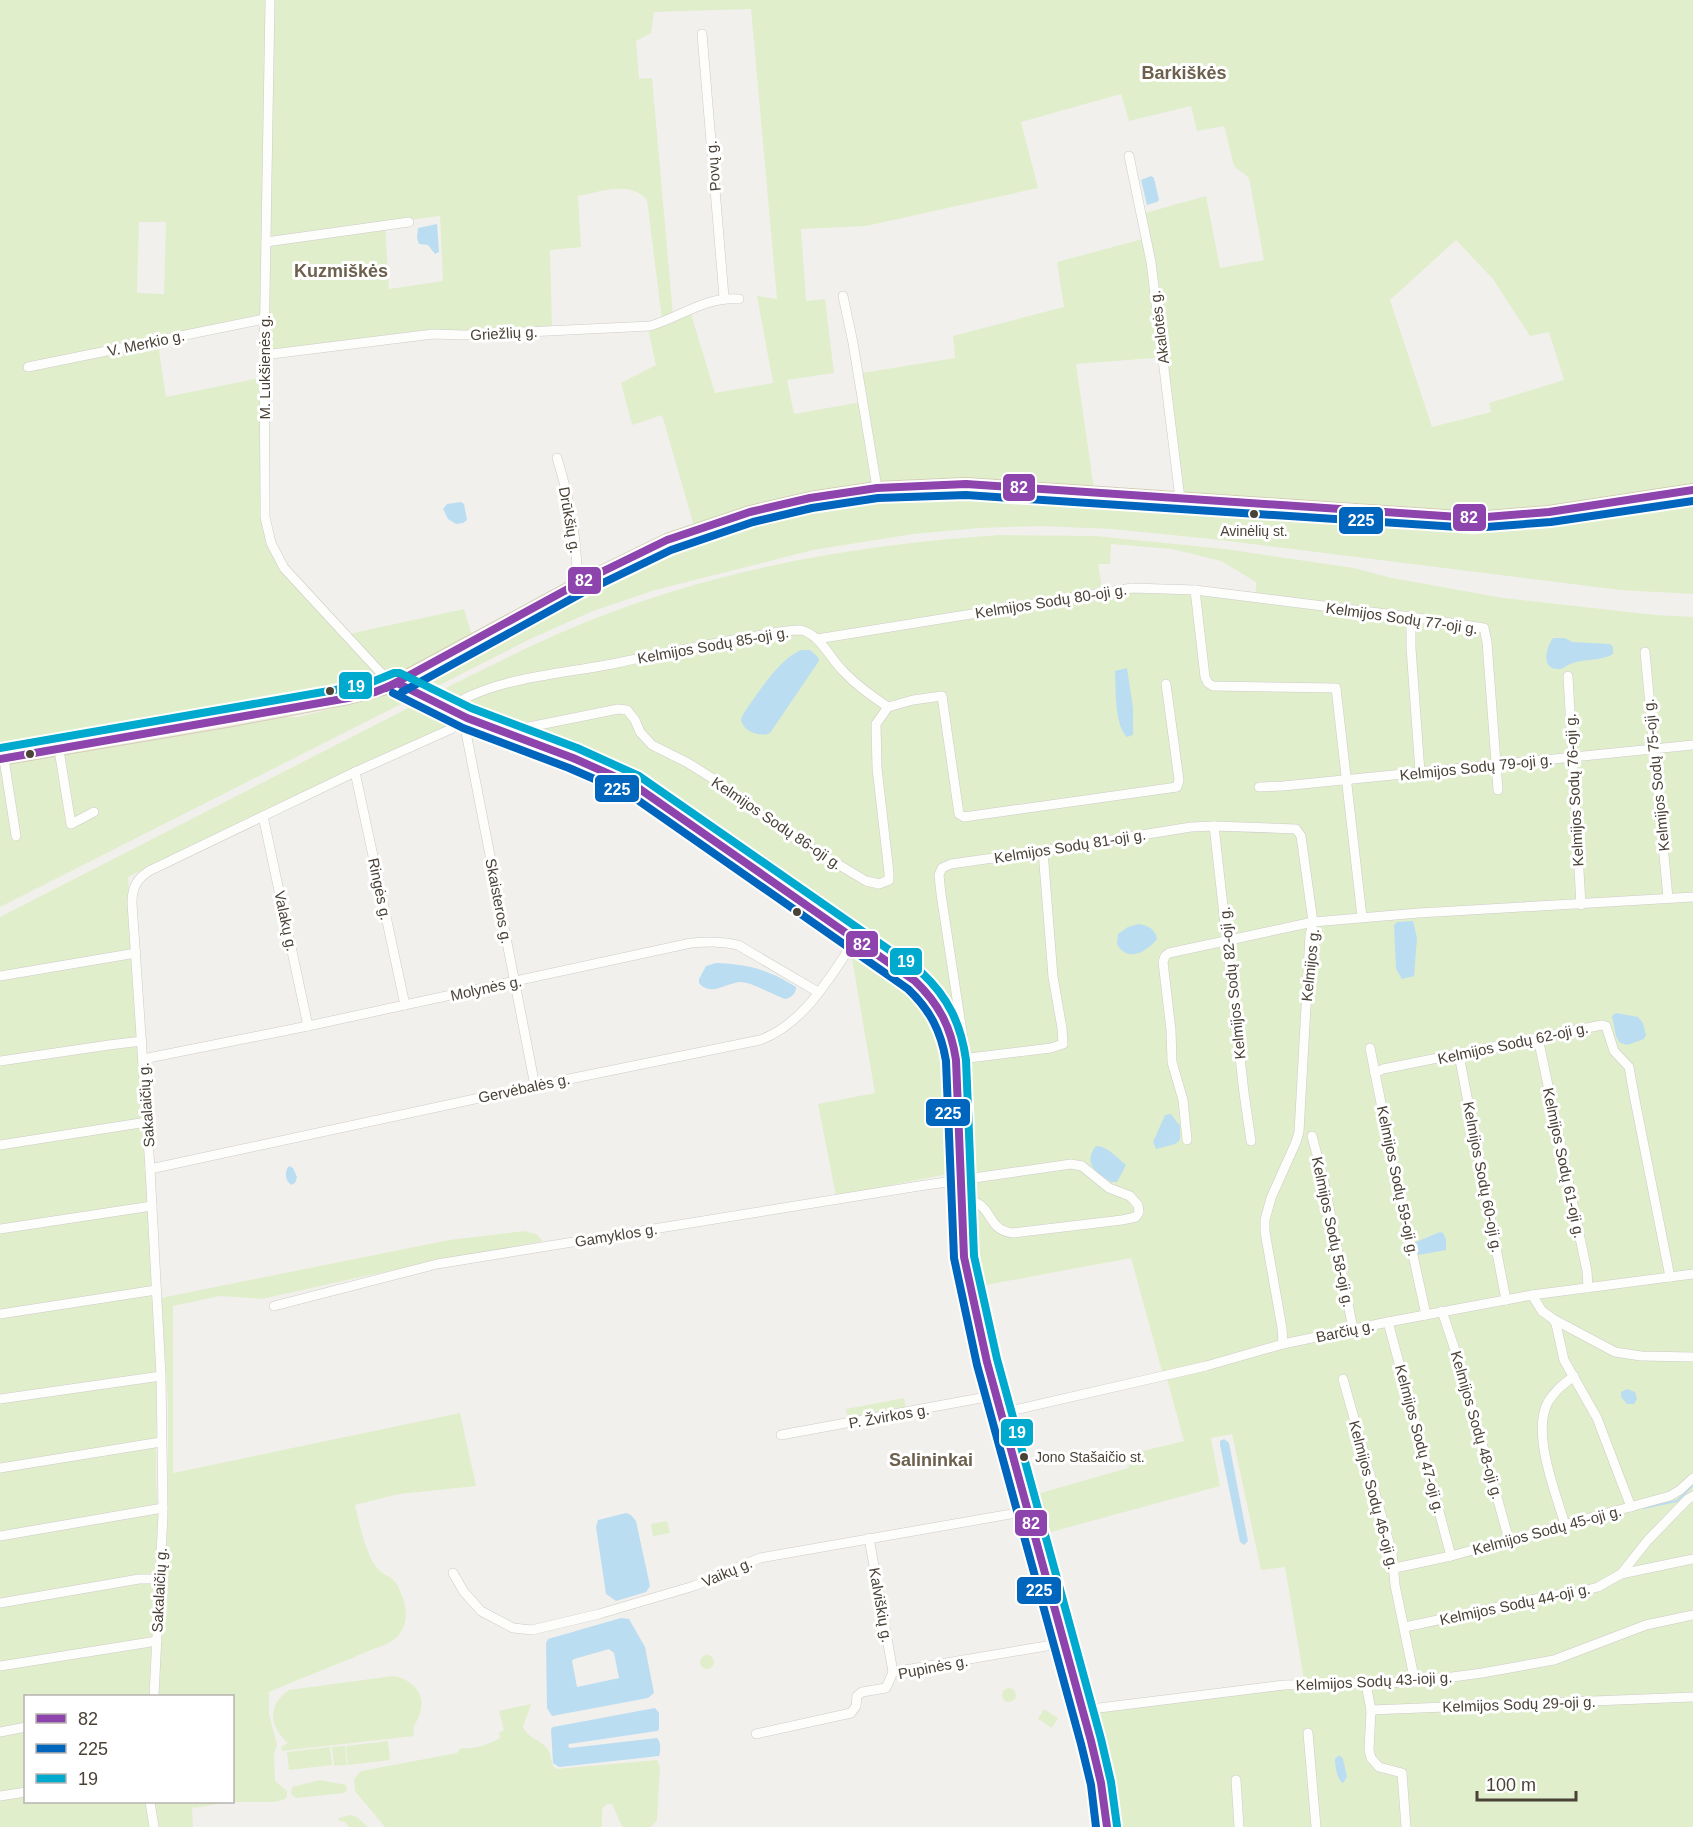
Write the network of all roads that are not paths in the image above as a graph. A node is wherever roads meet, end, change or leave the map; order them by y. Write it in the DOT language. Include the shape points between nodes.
graph roads {
  1 [pos="270,0"];
  2 [pos="702,34"];
  3 [pos="1129,156"];
  4 [pos="409,222"];
  5 [pos="266,242"];
  6 [pos="843,296"];
  7 [pos="724,297"];
  8 [pos="739,299"];
  9 [pos="264,319"];
  10 [pos="264,355"];
  11 [pos="28,367"];
  12 [pos="556,458"];
  13 [pos="877,488"];
  14 [pos="1693,490"];
  15 [pos="1180,499"];
  16 [pos="577,584"];
  17 [pos="1195,590"];
  18 [pos="1411,617"];
  19 [pos="817,639"];
  20 [pos="1645,652"];
  21 [pos="1568,676"];
  22 [pos="397,683"];
  23 [pos="1166,684"];
  24 [pos="888,707"];
  25 [pos="447,709"];
  26 [pos="463,717"];
  27 [pos="518,739"];
  28 [pos="1693,745"];
  29 [pos="59,750"];
  30 [pos="1653,750"];
  31 [pos="1571,757"];
  32 [pos="2,759"];
  33 [pos="1496,764"];
  34 [pos="355,772"];
  35 [pos="1420,772"];
  36 [pos="1347,779"];
  37 [pos="1259,787"];
  38 [pos="1498,790"];
  39 [pos="94,812"];
  40 [pos="263,816"];
  41 [pos="1214,826"];
  42 [pos="16,836"];
  43 [pos="1043,851"];
  44 [pos="1693,897"];
  45 [pos="1668,898"];
  46 [pos="1581,905"];
  47 [pos="1362,917"];
  48 [pos="1313,922"];
  49 [pos="855,940"];
  50 [pos="1227,941"];
  51 [pos="136,953"];
  52 [pos="0,976"];
  53 [pos="515,982"];
  54 [pos="818,992"];
  55 [pos="405,1005"];
  56 [pos="308,1026"];
  57 [pos="1538,1038"];
  58 [pos="142,1041"];
  59 [pos="1370,1048"];
  60 [pos="1459,1055"];
  61 [pos="143,1059"];
  62 [pos="961,1059"];
  63 [pos="0,1061"];
  64 [pos="1376,1073"];
  65 [pos="535,1086"];
  66 [pos="147,1122"];
  67 [pos="1312,1136"];
  68 [pos="1187,1140"];
  69 [pos="1251,1141"];
  70 [pos="0,1146"];
  71 [pos="150,1170"];
  72 [pos="960,1181"];
  73 [pos="961,1201"];
  74 [pos="152,1206"];
  75 [pos="0,1229"];
  76 [pos="1693,1274"];
  77 [pos="1670,1277"];
  78 [pos="1588,1288"];
  79 [pos="156,1290"];
  80 [pos="1532,1295"];
  81 [pos="1506,1300"];
  82 [pos="274,1306"];
  83 [pos="1442,1311"];
  84 [pos="0,1314"];
  85 [pos="1426,1315"];
  86 [pos="1553,1319"];
  87 [pos="1388,1322"];
  88 [pos="1353,1329"];
  89 [pos="1283,1344"];
  90 [pos="1693,1357"];
  91 [pos="161,1376"];
  92 [pos="1574,1376"];
  93 [pos="1343,1379"];
  94 [pos="996,1395"];
  95 [pos="0,1399"];
  96 [pos="1001,1413"];
  97 [pos="781,1436"];
  98 [pos="161,1442"];
  99 [pos="0,1468"];
  100 [pos="1693,1478"];
  101 [pos="1693,1496"];
  102 [pos="1631,1507"];
  103 [pos="162,1508"];
  104 [pos="1028,1511"];
  105 [pos="1565,1524"];
  106 [pos="0,1536"];
  107 [pos="869,1538"];
  108 [pos="1509,1540"];
  109 [pos="1451,1557"];
  110 [pos="1693,1559"];
  111 [pos="1395,1568"];
  112 [pos="453,1573"];
  113 [pos="1621,1574"];
  114 [pos="159,1579"];
  115 [pos="0,1603"];
  116 [pos="1693,1615"];
  117 [pos="1405,1627"];
  118 [pos="157,1641"];
  119 [pos="1064,1643"];
  120 [pos="0,1666"];
  121 [pos="893,1672"];
  122 [pos="1415,1682"];
  123 [pos="1366,1684"];
  124 [pos="154,1695"];
  125 [pos="1693,1697"];
  126 [pos="1083,1710"];
  127 [pos="1371,1710"];
  128 [pos="24,1727"];
  129 [pos="0,1732"];
  130 [pos="1308,1732"];
  131 [pos="756,1734"];
  132 [pos="1236,1780"];
  133 [pos="24,1792"];
  134 [pos="0,1796"];
  135 [pos="150,1803"];
  136 [pos="154,1827"];
  137 [pos="1107,1827"];
  138 [pos="1239,1827"];
  139 [pos="1317,1827"];
  140 [pos="1406,1827"];
  1 -- 5 [label="street, M. Lukšienės g."];
  2 -- 7 [label="street, Povų g."];
  3 -- 15 [label="street, Akalotės g." via="1151,262"];
  4 -- 5 [label="street"];
  5 -- 9 [label="street, M. Lukšienės g."];
  6 -- 13 [label="street"];
  7 -- 8 [label="street, Griežlių g."];
  7 -- 10 [label="street, Griežlių g." via="650,326 465,335 433,333"];
  9 -- 10 [label="street, M. Lukšienės g."];
  9 -- 11 [label="street, V. Merkio g."];
  10 -- 22 [label="street, M. Lukšienės g." via="265,517 271,543 284,568 380,672"];
  12 -- 16 [label="street, Drūkšių g." via="576,538"];
  13 -- 15 [label="main road" via="966,484"];
  13 -- 16 [label="main road" via="750,512 667,540"];
  14 -- 15 [label="main road" via="1505,518 1474,519"];
  16 -- 22 [label="main road"];
  17 -- 18 [label="street, Kelmijos Sodų 77-oji g."];
  17 -- 19 [label="street, Kelmijos Sodų 80-oji g." via="1132,588"];
  17 -- 36 [label="street" via="1208,683 1336,688"];
  18 -- 33 [label="street, Kelmijos Sodų 77-oji g." via="1484,629"];
  18 -- 35 [label="street"];
  19 -- 24 [label="street" via="841,670"];
  19 -- 25 [label="street, Kelmijos Sodų 85-oji g." via="797,630 549,673 486,689"];
  20 -- 30 [label="street, Kelmijos Sodų 75-oji g."];
  21 -- 31 [label="street, Kelmijos Sodų 76-oji g."];
  22 -- 25 [label="main road"];
  22 -- 29 [label="main road" via="348,698"];
  23 -- 24 [label="street" via="1177,787 964,818 959,814 942,696"];
  24 -- 27 [label="street, Kelmijos Sodų 86-oji g." via="876,724 889,873 889,880 879,884 854,875 688,763 652,745 627,710 529,727"];
  25 -- 26 [label="main road"];
  26 -- 27 [label="main road"];
  26 -- 34 [label="street, Sakalaičių g." via="451,729"];
  26 -- 53 [label="street, Skaisteros g."];
  27 -- 49 [label="main road" via="585,762 634,786"];
  28 -- 30 [label="street, Kelmijos Sodų 79-oji g."];
  29 -- 32 [label="main road"];
  29 -- 39 [label="street" via="71,824"];
  30 -- 31 [label="street, Kelmijos Sodų 79-oji g."];
  30 -- 45 [label="street, Kelmijos Sodų 75-oji g."];
  31 -- 33 [label="street, Kelmijos Sodų 79-oji g."];
  31 -- 46 [label="street, Kelmijos Sodų 76-oji g."];
  32 -- 42 [label="street"];
  33 -- 35 [label="street, Kelmijos Sodų 79-oji g."];
  33 -- 38 [label="street, Kelmijos Sodų 77-oji g."];
  34 -- 40 [label="street, Sakalaičių g."];
  34 -- 55 [label="street, Ringės g."];
  35 -- 36 [label="street, Kelmijos Sodų 79-oji g."];
  36 -- 37 [label="street, Kelmijos Sodų 79-oji g."];
  36 -- 47 [label="street"];
  40 -- 51 [label="street, Sakalaičių g." via="142,876 132,895"];
  40 -- 56 [label="street, Valakų g."];
  41 -- 43 [label="street, Kelmijos Sodų 81-oji g."];
  41 -- 48 [label="street, Kelmijos Sodų 81-oji g." via="1291,828 1299,832"];
  41 -- 50 [label="street, Kelmijos Sodų 82-oji g."];
  43 -- 62 [label="street, Kelmijos Sodų 81-oji g." via="951,864 940,871"];
  43 -- 62 [label="street" via="1053,977 1063,1044"];
  44 -- 45 [label="street, Kelmijos g."];
  45 -- 46 [label="street, Kelmijos g."];
  46 -- 47 [label="street, Kelmijos g."];
  47 -- 48 [label="street, Kelmijos g."];
  48 -- 50 [label="street"];
  48 -- 89 [label="street, Kelmijos g." via="1299,1132 1264,1225"];
  49 -- 54 [label="street, Gervėbalės g."];
  49 -- 62 [label="main road" via="915,981 931,997 949,1025"];
  50 -- 68 [label="street" via="1168,953 1163,962 1172,1062"];
  50 -- 69 [label="street, Kelmijos Sodų 82-oji g."];
  51 -- 52 [label="street"];
  51 -- 58 [label="street, Sakalaičių g."];
  53 -- 54 [label="street, Molynės g." via="691,944 724,942 738,945"];
  53 -- 55 [label="street, Molynės g."];
  53 -- 65 [label="street, Skaisteros g."];
  54 -- 65 [label="street, Gervėbalės g." via="790,1024 760,1040"];
  55 -- 56 [label="street, Molynės g."];
  56 -- 61 [label="street, Molynės g."];
  57 -- 60 [label="street, Kelmijos Sodų 62-oji g."];
  57 -- 77 [label="street, Kelmijos Sodų 62-oji g." via="1602,1025 1608,1029 1614,1052 1629,1067"];
  57 -- 78 [label="street, Kelmijos Sodų 61-oji g."];
  58 -- 61 [label="street, Sakalaičių g."];
  58 -- 63 [label="street"];
  59 -- 64 [label="street, Kelmijos Sodų 59-oji g."];
  60 -- 64 [label="street, Kelmijos Sodų 62-oji g."];
  60 -- 81 [label="street, Kelmijos Sodų 60-oji g."];
  61 -- 66 [label="street, Sakalaičių g."];
  62 -- 72 [label="main road"];
  64 -- 85 [label="street, Kelmijos Sodų 59-oji g."];
  65 -- 71 [label="street, Gervėbalės g."];
  66 -- 70 [label="street"];
  66 -- 71 [label="street, Sakalaičių g."];
  67 -- 88 [label="street, Kelmijos Sodų 58-oji g."];
  71 -- 74 [label="street, Sakalaičių g."];
  72 -- 73 [label="main road"];
  72 -- 73 [label="street, Gamyklos g." via="1079,1164 1109,1188 1130,1196 1138,1204 1139,1212 1122,1220 1013,1233 998,1228 980,1203"];
  72 -- 82 [label="street, Gamyklos g." via="437,1264"];
  73 -- 94 [label="main road" via="968,1282"];
  74 -- 75 [label="street"];
  74 -- 79 [label="street, Sakalaičių g."];
  76 -- 77 [label="street, Barčių g."];
  77 -- 78 [label="street, Barčių g."];
  78 -- 80 [label="street, Barčių g."];
  79 -- 84 [label="street"];
  79 -- 91 [label="street, Sakalaičių g."];
  80 -- 81 [label="street, Barčių g."];
  80 -- 86 [label="street" via="1542,1311"];
  81 -- 83 [label="street, Barčių g."];
  83 -- 85 [label="street, Barčių g."];
  83 -- 108 [label="street, Kelmijos Sodų 48-oji g."];
  85 -- 87 [label="street, Barčių g."];
  86 -- 90 [label="street" via="1615,1352"];
  86 -- 92 [label="street" via="1564,1360"];
  87 -- 88 [label="street, Barčių g."];
  87 -- 109 [label="street, Kelmijos Sodų 47-oji g."];
  88 -- 89 [label="street, Barčių g."];
  89 -- 96 [label="street, Barčių g." via="1206,1366"];
  91 -- 95 [label="street"];
  91 -- 98 [label="street, Sakalaičių g."];
  92 -- 102 [label="street" via="1597,1418"];
  92 -- 105 [label="street" via="1553,1395 1544,1418 1544,1451"];
  93 -- 111 [label="street, Kelmijos Sodų 46-oji g."];
  94 -- 96 [label="main road"];
  94 -- 97 [label="street, P. Žvirkos g."];
  96 -- 104 [label="main road"];
  98 -- 99 [label="street"];
  98 -- 103 [label="street, Sakalaičių g."];
  100 -- 102 [label="street, Kelmijos Sodų 45-oji g." via="1670,1496"];
  101 -- 113 [label="street" via="1648,1540"];
  102 -- 105 [label="street, Kelmijos Sodų 45-oji g."];
  103 -- 106 [label="street"];
  103 -- 114 [label="street, Sakalaičių g."];
  104 -- 107 [label="street, Vaikų g."];
  104 -- 119 [label="main road"];
  105 -- 108 [label="street, Kelmijos Sodų 45-oji g."];
  107 -- 112 [label="street, Vaikų g." via="760,1558 694,1586 532,1630 513,1628 481,1611"];
  107 -- 121 [label="street, Kalviškių g."];
  108 -- 109 [label="street, Kelmijos Sodų 45-oji g."];
  109 -- 111 [label="street, Kelmijos Sodų 45-oji g."];
  110 -- 113 [label="street, Kelmijos Sodų 44-oji g."];
  111 -- 117 [label="street, Kelmijos Sodų 46-oji g."];
  113 -- 117 [label="street, Kelmijos Sodų 44-oji g." via="1598,1587 1576,1593"];
  114 -- 115 [label="street"];
  114 -- 118 [label="street, Sakalaičių g."];
  116 -- 122 [label="street, Kelmijos Sodų 43-ioji g." via="1646,1625 1554,1660"];
  117 -- 122 [label="street, Kelmijos Sodų 46-oji g."];
  118 -- 120 [label="street"];
  118 -- 124 [label="street, Sakalaičių g."];
  119 -- 121 [label="street, Pupinės g."];
  119 -- 126 [label="main road"];
  121 -- 131 [label="street, Pupinės g." via="886,1688 856,1695 851,1713"];
  122 -- 123 [label="street, Kelmijos Sodų 43-ioji g."];
  123 -- 126 [label="street, Kelmijos Sodų 43-ioji g." via="1284,1685"];
  123 -- 127 [label="street"];
  125 -- 127 [label="street, Kelmijos Sodų 29-oji g."];
  126 -- 137 [label="main road"];
  127 -- 140 [label="street" via="1370,1754 1379,1767 1402,1773"];
  128 -- 129 [label="street"];
  130 -- 139 [label="street"];
  132 -- 138 [label="street"];
  133 -- 134 [label="street"];
  135 -- 136 [label="street"];
}
